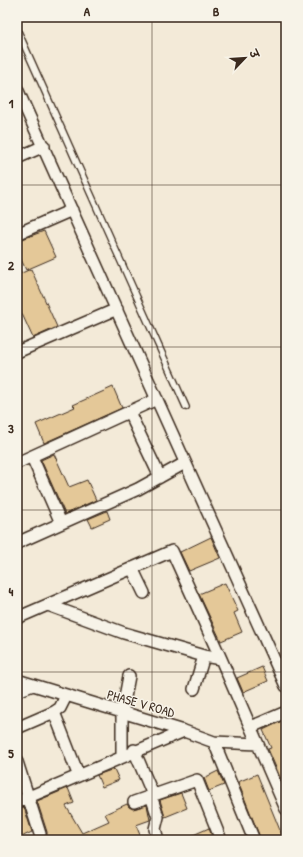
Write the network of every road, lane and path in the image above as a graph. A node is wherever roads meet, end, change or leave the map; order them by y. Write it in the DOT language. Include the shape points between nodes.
graph roads {
  1 [pos="17,29"];
  2 [pos="17,90"];
  3 [pos="44,146"];
  4 [pos="17,158"];
  5 [pos="72,210"];
  6 [pos="17,234"];
  7 [pos="117,309"];
  8 [pos="17,352"];
  9 [pos="157,399"];
  10 [pos="186,407"];
  11 [pos="129,412"];
  12 [pos="32,456"];
  13 [pos="17,463"];
  14 [pos="185,463"];
  15 [pos="160,477"];
  16 [pos="61,523"];
  17 [pos="17,543"];
  18 [pos="132,568"];
  19 [pos="144,594"];
  20 [pos="48,605"];
  21 [pos="17,618"];
  22 [pos="204,656"];
  23 [pos="221,659"];
  24 [pos="129,676"];
  25 [pos="17,680"];
  26 [pos="33,685"];
  27 [pos="286,686"];
  28 [pos="194,690"];
  29 [pos="17,691"];
  30 [pos="66,696"];
  31 [pos="54,712"];
  32 [pos="286,712"];
  33 [pos="122,713"];
  34 [pos="251,727"];
  35 [pos="17,728"];
  36 [pos="184,730"];
  37 [pos="214,742"];
  38 [pos="258,744"];
  39 [pos="134,750"];
  40 [pos="122,756"];
  41 [pos="17,762"];
  42 [pos="78,774"];
  43 [pos="19,776"];
  44 [pos="152,796"];
  45 [pos="28,797"];
  46 [pos="17,802"];
  47 [pos="134,802"];
  48 [pos="286,810"];
  49 [pos="40,834"];
  50 [pos="158,840"];
  51 [pos="222,840"];
  52 [pos="254,840"];
  1 -- 10 [label="lane"];
  2 -- 3 [label="street"];
  3 -- 4 [label="street"];
  3 -- 5 [label="street"];
  5 -- 6 [label="street"];
  5 -- 7 [label="street"];
  7 -- 8 [label="street"];
  7 -- 9 [label="street"];
  9 -- 11 [label="street"];
  9 -- 14 [label="street"];
  11 -- 12 [label="street"];
  11 -- 15 [label="street"];
  12 -- 13 [label="street"];
  12 -- 16 [label="street"];
  14 -- 15 [label="street"];
  14 -- 27 [label="street"];
  15 -- 16 [label="street"];
  16 -- 17 [label="street"];
  18 -- 19 [label="street"];
  18 -- 20 [label="street"];
  18 -- 23 [label="street" via="172,551"];
  20 -- 21 [label="street"];
  20 -- 22 [label="street" via="124,632"];
  22 -- 23 [label="street"];
  22 -- 28 [label="street"];
  23 -- 34 [label="street"];
  24 -- 33 [label="street"];
  25 -- 26 [label="street, PHASE V ROAD"];
  26 -- 29 [label="street"];
  26 -- 30 [label="street, PHASE V ROAD"];
  30 -- 31 [label="street" via="60,708"];
  30 -- 33 [label="street, PHASE V ROAD"];
  31 -- 35 [label="street"];
  31 -- 42 [label="street"];
  32 -- 34 [label="street"];
  33 -- 36 [label="street, PHASE V ROAD"];
  33 -- 40 [label="street"];
  34 -- 38 [label="street"];
  36 -- 37 [label="street, PHASE V ROAD"];
  36 -- 39 [label="street"];
  37 -- 38 [label="street, PHASE V ROAD"];
  37 -- 52 [label="street"];
  38 -- 48 [label="street"];
  39 -- 40 [label="street"];
  39 -- 44 [label="street"];
  40 -- 42 [label="street"];
  41 -- 43 [label="street"];
  42 -- 45 [label="street"];
  43 -- 45 [label="street"];
  44 -- 47 [label="street"];
  44 -- 50 [label="street" via="158,817 155,829"];
  44 -- 51 [label="street" via="198,780"];
  45 -- 46 [label="street"];
  45 -- 49 [label="street"];
}
